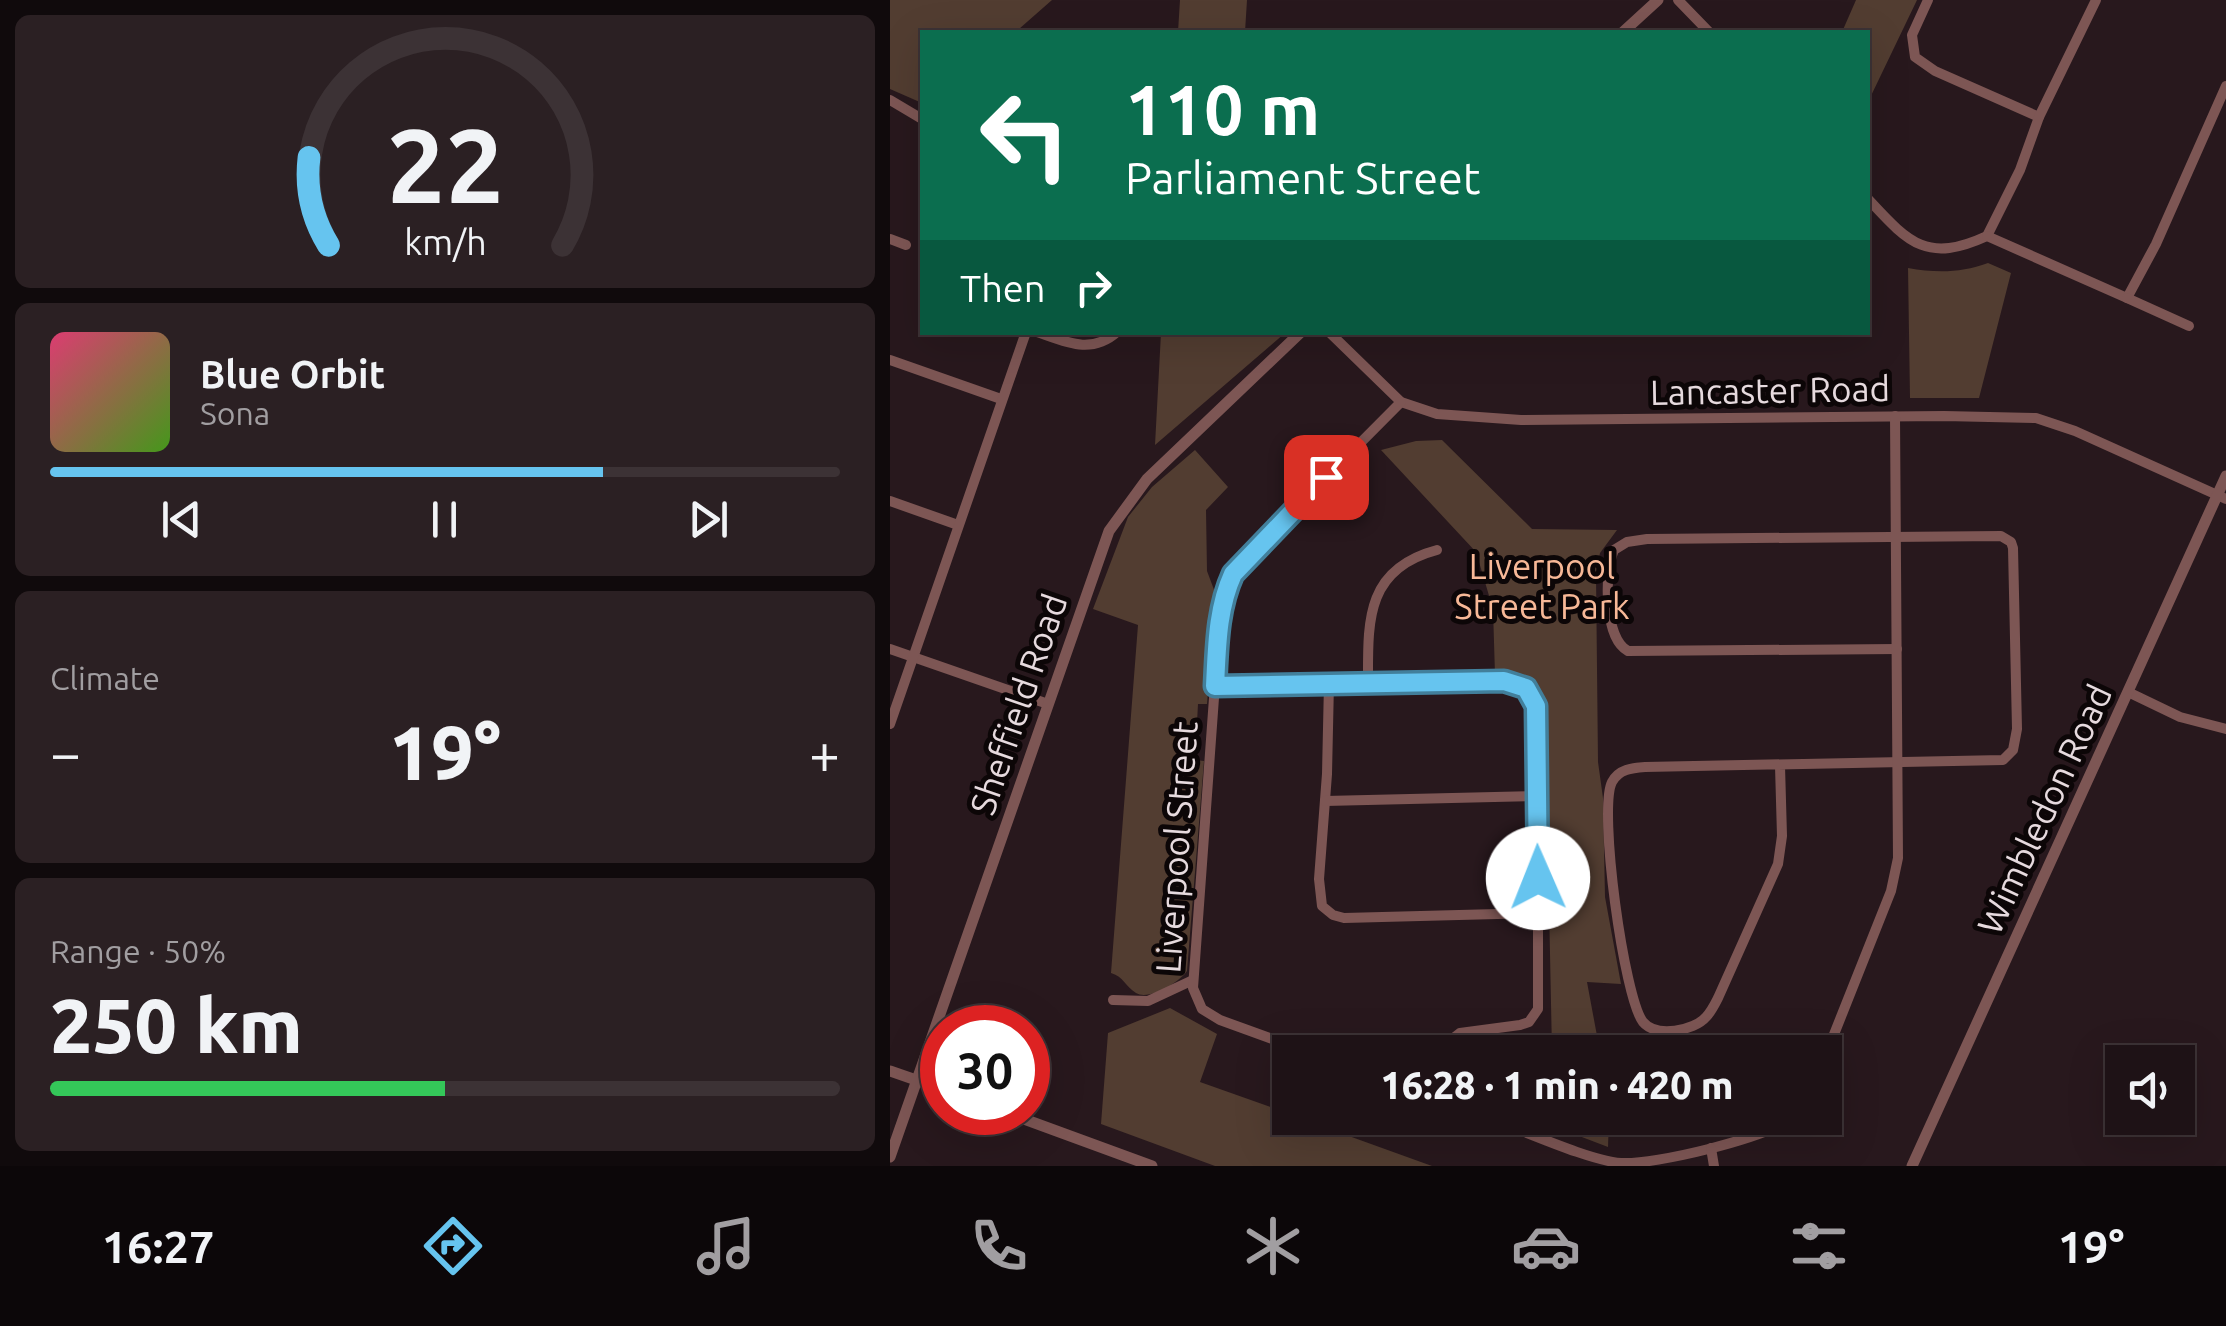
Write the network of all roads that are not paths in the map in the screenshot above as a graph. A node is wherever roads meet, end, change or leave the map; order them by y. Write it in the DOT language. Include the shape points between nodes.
graph roads {
  1 [pos="1658,0"];
  2 [pos="1678,0"];
  3 [pos="1928,0"];
  4 [pos="2096,0"];
  5 [pos="1625,30"];
  6 [pos="1707,30"];
  7 [pos="2226,86"];
  8 [pos="890,100"];
  9 [pos="920,117"];
  10 [pos="2040,117"];
  11 [pos="1870,202"];
  12 [pos="1986,236"];
  13 [pos="890,239"];
  14 [pos="906,245"];
  15 [pos="2128,298"];
  16 [pos="2189,326"];
  17 [pos="1025,335"];
  18 [pos="1047,335"];
  19 [pos="1113,335"];
  20 [pos="1298,335"];
  21 [pos="1331,335"];
  22 [pos="890,360"];
  23 [pos="1002,399"];
  24 [pos="1401,402"];
  25 [pos="1895,416"];
  26 [pos="2226,476"];
  27 [pos="2221,497"];
  28 [pos="890,501"];
  29 [pos="958,524"];
  30 [pos="1897,535"];
  31 [pos="1437,550"];
  32 [pos="890,649"];
  33 [pos="1897,649"];
  34 [pos="914,657"];
  35 [pos="1368,682"];
  36 [pos="1329,683"];
  37 [pos="1215,686"];
  38 [pos="2128,692"];
  39 [pos="1048,704"];
  40 [pos="890,724"];
  41 [pos="2226,729"];
  42 [pos="1898,762"];
  43 [pos="1780,766"];
  44 [pos="1537,796"];
  45 [pos="1325,801"];
  46 [pos="1538,913"];
  47 [pos="1194,980"];
  48 [pos="1113,1000"];
  49 [pos="1457,1035"];
  50 [pos="1834,1035"];
  51 [pos="1272,1039"];
  52 [pos="890,1071"];
  53 [pos="916,1081"];
  54 [pos="920,1082"];
  55 [pos="1050,1128"];
  56 [pos="1539,1135"];
  57 [pos="1757,1135"];
  58 [pos="1710,1148"];
  59 [pos="890,1157"];
  60 [pos="1152,1166"];
  61 [pos="1714,1166"];
  62 [pos="1912,1166"];
  1 -- 5 [label="street"];
  2 -- 6 [label="street"];
  3 -- 10 [label="street" via="1912,35 1916,57"];
  4 -- 10 [label="street"];
  7 -- 15 [label="street"];
  8 -- 9 [label="street"];
  10 -- 12 [label="street"];
  11 -- 12 [label="street" via="1925,247"];
  12 -- 15 [label="street"];
  13 -- 14 [label="street"];
  15 -- 16 [label="street"];
  17 -- 23 [label="street"];
  18 -- 19 [label="street" via="1088,347"];
  20 -- 39 [label="street, Sheffield Road" via="1118,514"];
  21 -- 24 [label="street, Lancaster Road"];
  22 -- 23 [label="street"];
  23 -- 29 [label="street"];
  24 -- 25 [label="street, Lancaster Road" via="1456,417 1505,420"];
  24 -- 37 [label="street, Liverpool Street" via="1233,574 1220,615"];
  25 -- 27 [label="street, Lancaster Road" via="2036,418"];
  25 -- 30 [label="street"];
  26 -- 27 [label="street, Wimbledon Road"];
  27 -- 38 [label="street, Wimbledon Road"];
  28 -- 29 [label="street"];
  29 -- 34 [label="street"];
  30 -- 33 [label="street"];
  30 -- 33 [label="street" via="1635,540 1614,550 1609,569 1610,625 1628,651"];
  30 -- 42 [label="street" via="2001,536 2011,542 2018,672 2017,729 2009,756 1995,762"];
  31 -- 35 [label="street" via="1404,566 1374,598"];
  32 -- 34 [label="street"];
  33 -- 42 [label="street"];
  34 -- 39 [label="street"];
  34 -- 40 [label="street"];
  35 -- 36 [label="street"];
  35 -- 44 [label="street" via="1504,681 1526,688 1536,706"];
  36 -- 37 [label="street"];
  36 -- 45 [label="street"];
  37 -- 47 [label="street, Liverpool Street"];
  38 -- 41 [label="street"];
  38 -- 62 [label="street, Wimbledon Road"];
  39 -- 53 [label="street, Sheffield Road"];
  42 -- 43 [label="street"];
  42 -- 50 [label="street" via="1896,874"];
  43 -- 43 [label="street" via="1778,864 1725,984 1703,1021 1654,1030 1635,1002 1617,910 1608,826 1613,780 1635,768"];
  44 -- 45 [label="street"];
  44 -- 46 [label="street"];
  45 -- 46 [label="street" via="1318,895 1333,916"];
  46 -- 49 [label="street" via="1535,1017 1510,1028"];
  47 -- 48 [label="street" via="1148,1001"];
  47 -- 51 [label="street, Liverpool Street" via="1208,1014"];
  52 -- 53 [label="street"];
  53 -- 54 [label="street"];
  53 -- 59 [label="street, Sheffield Road"];
  55 -- 60 [label="street"];
  56 -- 58 [label="street" via="1620,1162"];
  57 -- 58 [label="street"];
  58 -- 61 [label="street"];
}
